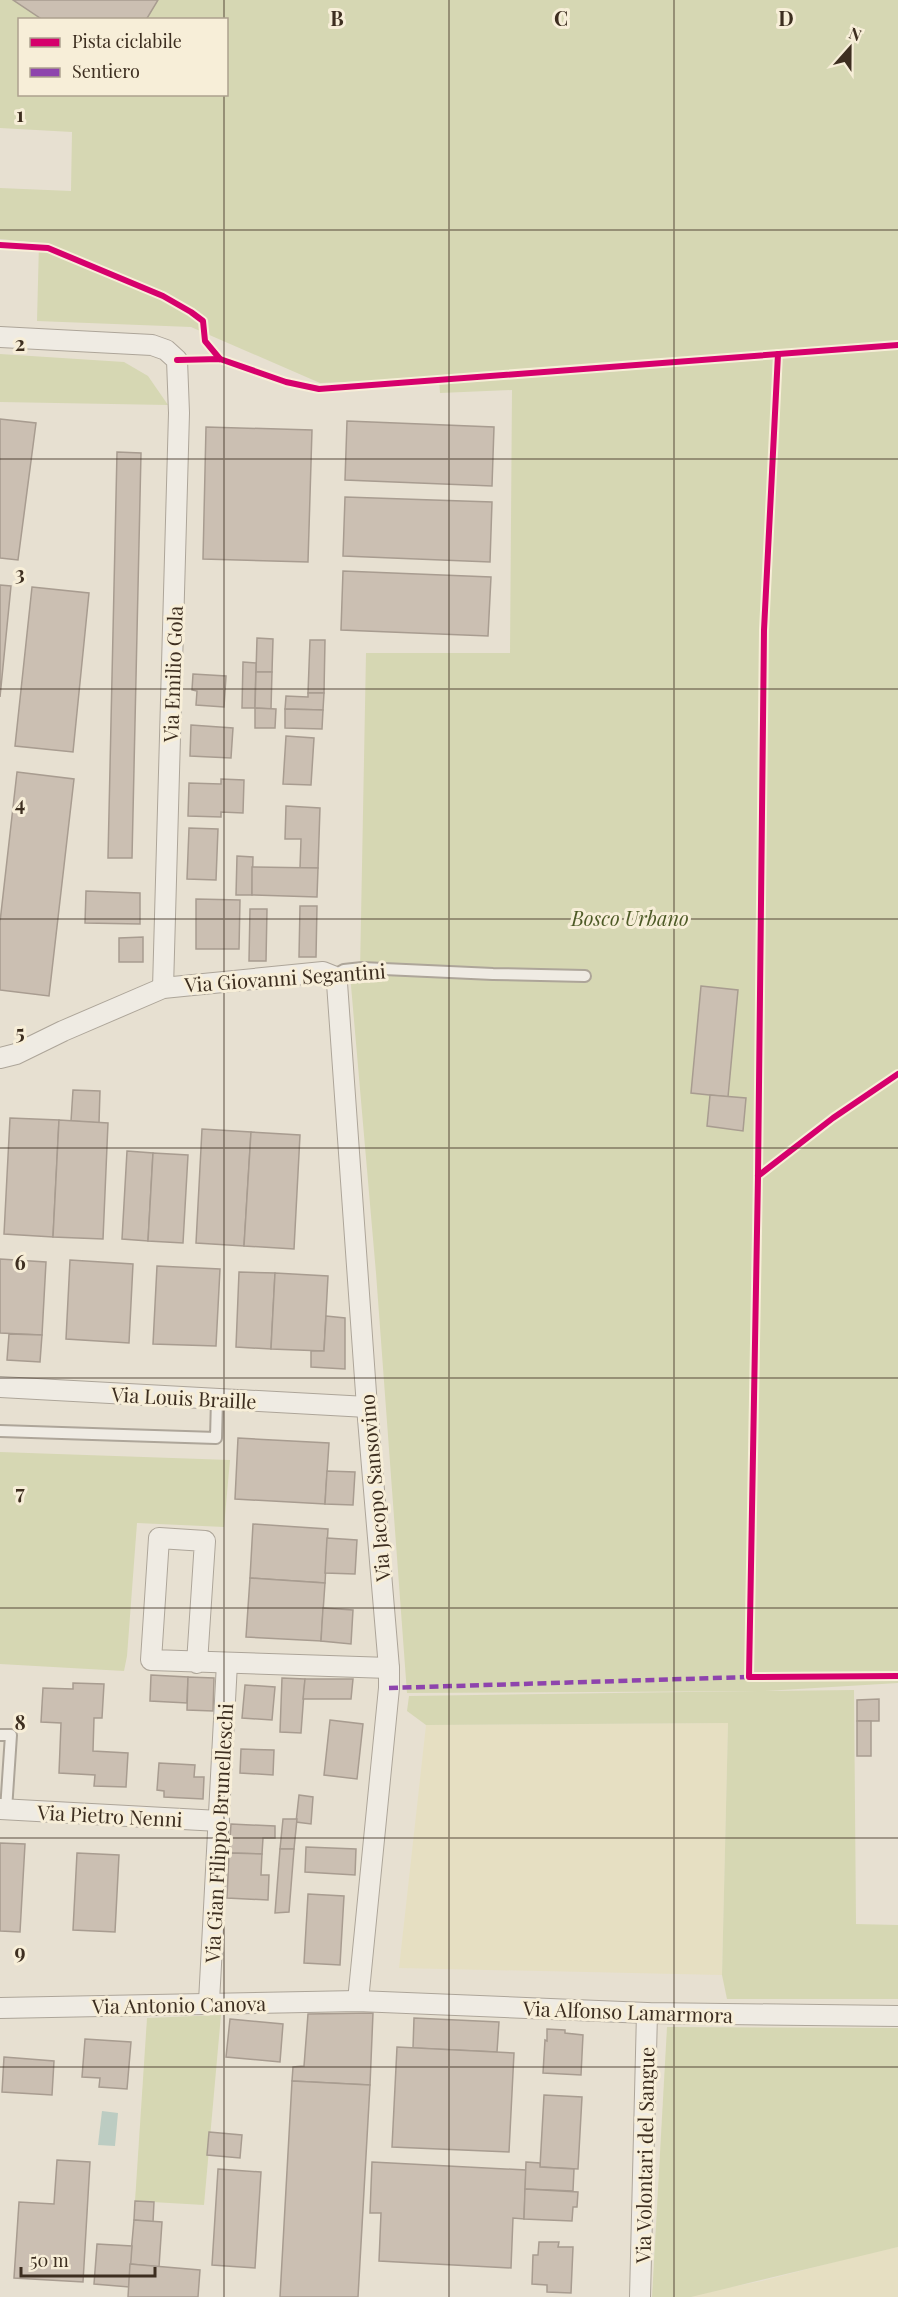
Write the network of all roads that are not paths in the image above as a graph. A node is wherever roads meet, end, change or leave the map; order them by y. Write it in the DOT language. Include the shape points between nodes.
graph roads {
  1 [pos="0,336"];
  2 [pos="333,976"];
  3 [pos="585,976"];
  4 [pos="163,988"];
  5 [pos="0,1058"];
  6 [pos="0,1387"];
  7 [pos="217,1399"];
  8 [pos="367,1407"];
  9 [pos="0,1431"];
  10 [pos="197,1664"];
  11 [pos="227,1664"];
  12 [pos="389,1668"];
  13 [pos="0,1735"];
  14 [pos="3,1810"];
  15 [pos="219,1821"];
  16 [pos="358,2001"];
  17 [pos="209,2002"];
  18 [pos="0,2008"];
  19 [pos="647,2013"];
  20 [pos="898,2016"];
  21 [pos="640,2297"];
  1 -- 4 [label="street, Via Emilio Gola" via="152,345 177,360 179,413"];
  2 -- 3 [label="lane, Via Giovanni Segantini" via="362,968"];
  2 -- 4 [label="street, Via Giovanni Segantini" via="323,972"];
  2 -- 8 [label="street, Via Jacopo Sansovino" via="337,983"];
  4 -- 5 [label="street, Via Giovanni Segantini"];
  6 -- 7 [label="street, Via Louis Braille"];
  7 -- 8 [label="street, Via Louis Braille"];
  7 -- 9 [label="lane" via="216,1438"];
  8 -- 12 [label="street, Via Jacopo Sansovino"];
  10 -- 10 [label="street" via="151,1660 159,1538 205,1541"];
  10 -- 11 [label="street"];
  11 -- 12 [label="street"];
  11 -- 15 [label="street, Via Gian Filippo Brunelleschi"];
  12 -- 16 [label="street, Via Jacopo Sansovino"];
  13 -- 14 [label="lane" via="11,1735"];
  14 -- 15 [label="street, Via Pietro Nenni"];
  15 -- 17 [label="street, Via Gian Filippo Brunelleschi"];
  16 -- 17 [label="street, Via Antonio Canova"];
  16 -- 19 [label="street, Via Alfonso Lamarmora"];
  17 -- 18 [label="street, Via Antonio Canova"];
  19 -- 20 [label="street, Via Alfonso Lamarmora"];
  19 -- 21 [label="street, Via Volontari del Sangue"];
}
